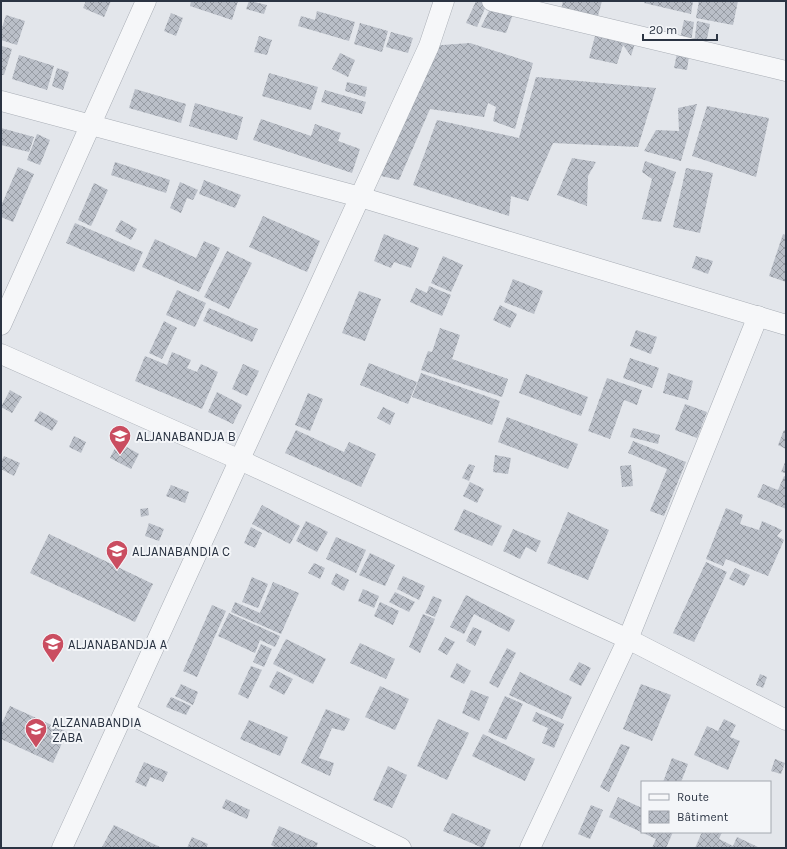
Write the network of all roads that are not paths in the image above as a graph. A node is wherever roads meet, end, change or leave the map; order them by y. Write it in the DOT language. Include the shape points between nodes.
graph roads {
  1 [pos="146,1"];
  2 [pos="444,1"];
  3 [pos="492,1"];
  4 [pos="786,71"];
  5 [pos="1,101"];
  6 [pos="90,125"];
  7 [pos="360,197"];
  8 [pos="758,316"];
  9 [pos="786,324"];
  10 [pos="1,325"];
  11 [pos="1,354"];
  12 [pos="240,460"];
  13 [pos="628,640"];
  14 [pos="125,712"];
  15 [pos="786,720"];
  16 [pos="62,848"];
  17 [pos="401,848"];
  18 [pos="530,848"];
  1 -- 6 [label="street"];
  2 -- 7 [label="street" via="429,46"];
  3 -- 4 [label="street"];
  5 -- 6 [label="street"];
  6 -- 7 [label="street"];
  6 -- 10 [label="street"];
  7 -- 8 [label="street"];
  7 -- 12 [label="street"];
  8 -- 9 [label="street"];
  8 -- 13 [label="street"];
  11 -- 12 [label="street"];
  12 -- 13 [label="street"];
  12 -- 14 [label="street"];
  13 -- 15 [label="street"];
  13 -- 18 [label="street"];
  14 -- 16 [label="street"];
  14 -- 17 [label="street"];
}
